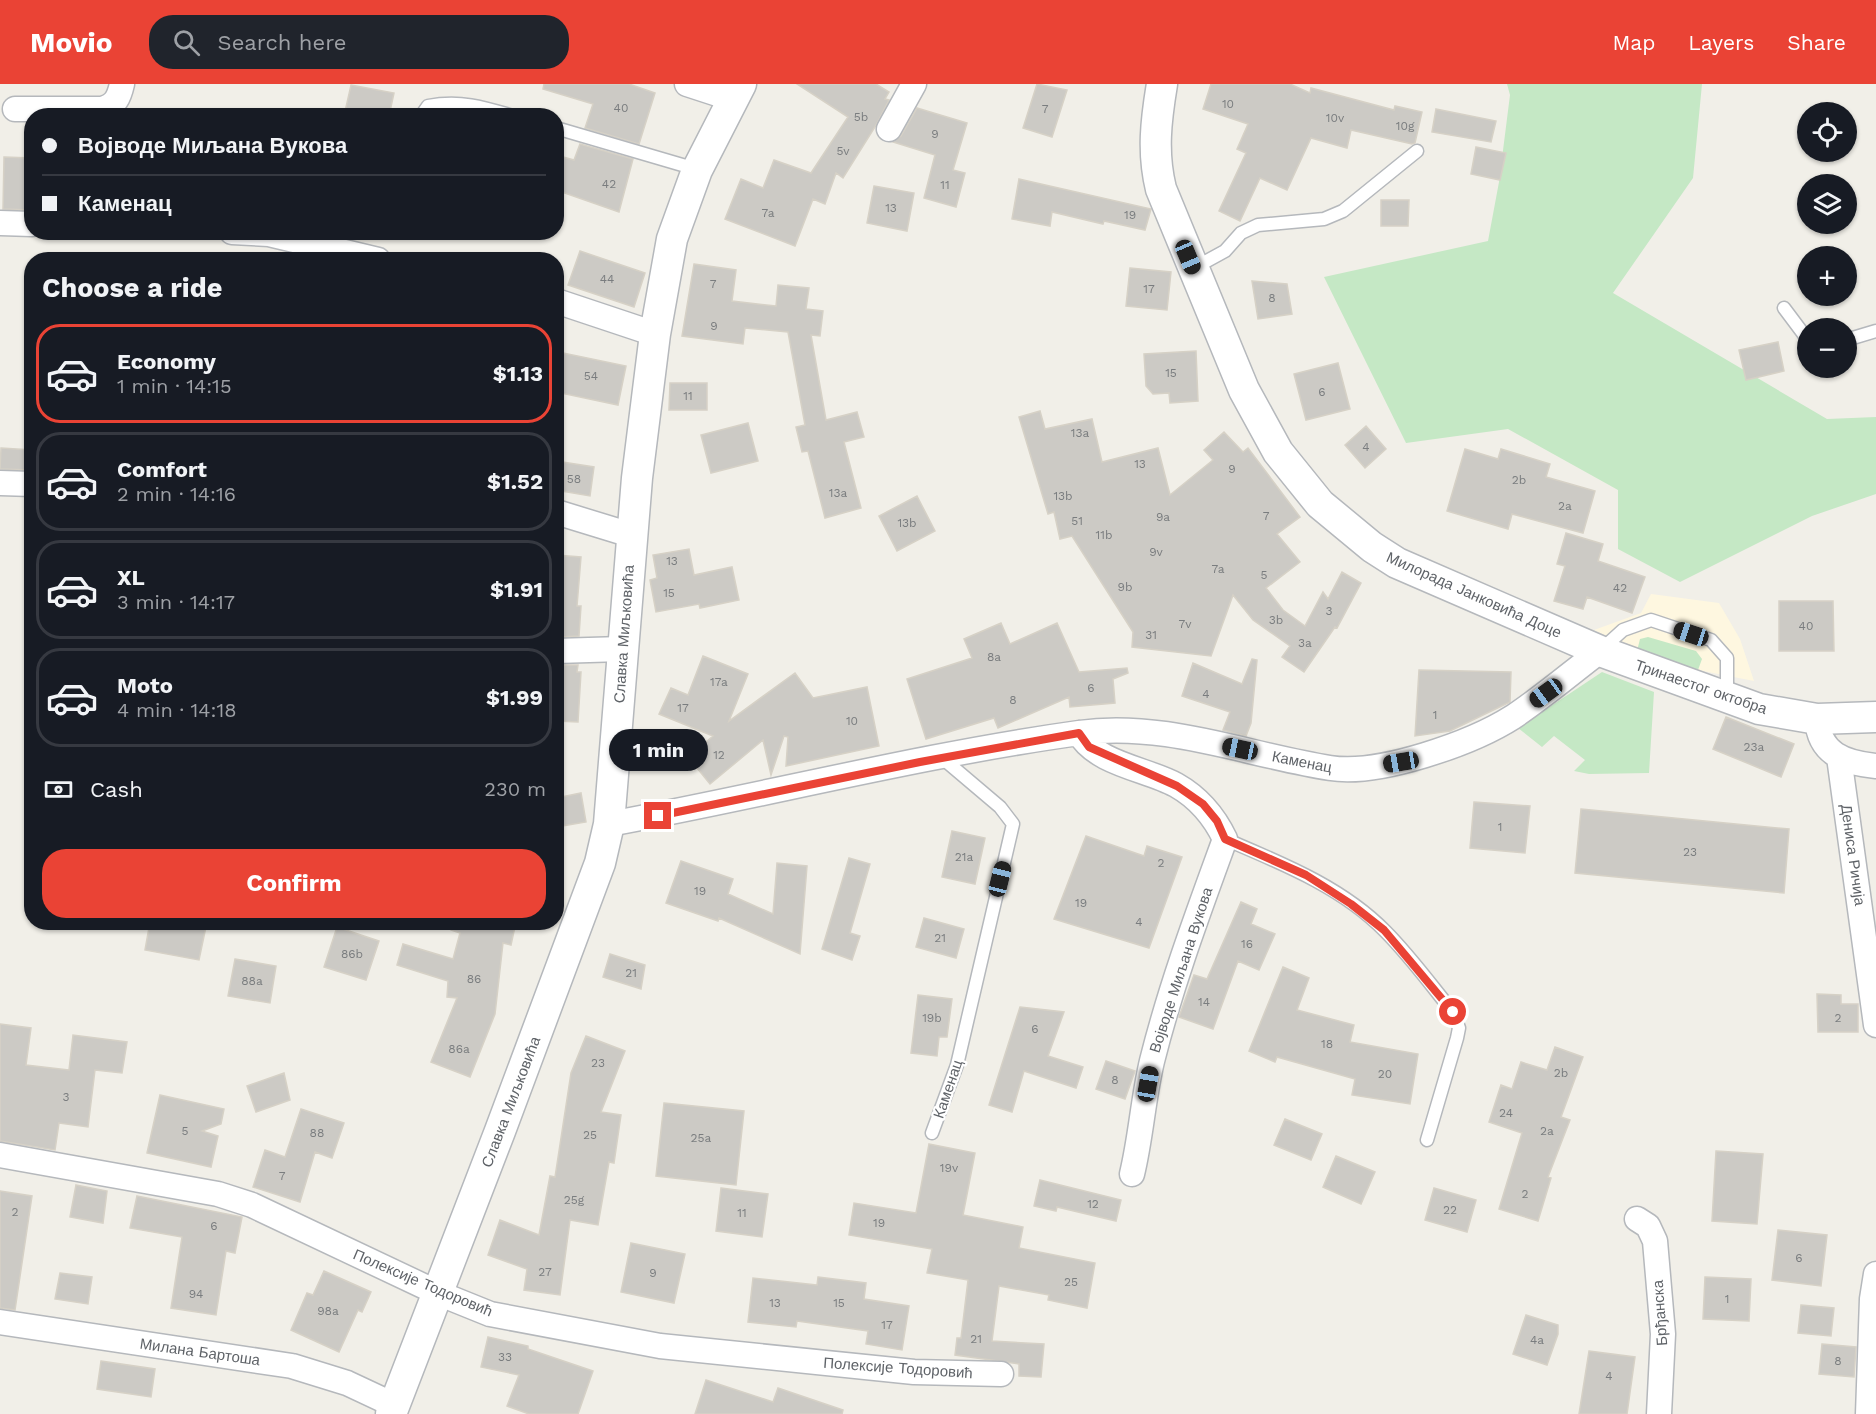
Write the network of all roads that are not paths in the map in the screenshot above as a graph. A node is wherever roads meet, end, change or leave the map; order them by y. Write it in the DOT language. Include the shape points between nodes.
graph roads {
  1 [pos="122,84"];
  2 [pos="687,84"];
  3 [pos="914,84"];
  4 [pos="1162,84"];
  5 [pos="737,92"];
  6 [pos="105,108"];
  7 [pos="427,108"];
  8 [pos="487,108"];
  9 [pos="15,109"];
  10 [pos="24,109"];
  11 [pos="889,129"];
  12 [pos="564,130"];
  13 [pos="1417,152"];
  14 [pos="697,170"];
  15 [pos="0,223"];
  16 [pos="24,224"];
  17 [pos="294,240"];
  18 [pos="344,252"];
  19 [pos="1193,269"];
  20 [pos="564,304"];
  21 [pos="1784,308"];
  22 [pos="1797,325"];
  23 [pos="1876,331"];
  24 [pos="655,334"];
  25 [pos="1857,337"];
  26 [pos="0,483"];
  27 [pos="24,484"];
  28 [pos="564,514"];
  29 [pos="631,535"];
  30 [pos="622,650"];
  31 [pos="564,651"];
  32 [pos="1600,651"];
  33 [pos="1727,696"];
  34 [pos="1876,717"];
  35 [pos="1816,719"];
  36 [pos="1079,733"];
  37 [pos="1839,757"];
  38 [pos="941,758"];
  39 [pos="1876,766"];
  40 [pos="609,824"];
  41 [pos="1225,839"];
  42 [pos="1876,1025"];
  43 [pos="932,1133"];
  44 [pos="1426,1140"];
  45 [pos="0,1155"];
  46 [pos="1132,1174"];
  47 [pos="1637,1220"];
  48 [pos="1876,1274"];
  49 [pos="438,1293"];
  50 [pos="1874,1299"];
  51 [pos="0,1322"];
  52 [pos="1001,1374"];
  53 [pos="392,1409"];
  54 [pos="1659,1414"];
  55 [pos="1868,1414"];
  1 -- 6 [label="street" via="116,101"];
  2 -- 5 [label="street"];
  3 -- 11 [label="street"];
  4 -- 19 [label="street, Милорада Јанковића Доце" via="1155,167"];
  5 -- 14 [label="street, Славка Миљковића"];
  7 -- 8 [label="lane" via="449,102"];
  9 -- 10 [label="street"];
  12 -- 14 [label="lane"];
  13 -- 19 [label="lane" via="1334,216 1258,225 1241,233 1226,251"];
  14 -- 24 [label="street, Славка Миљковића" via="672,239"];
  15 -- 16 [label="street"];
  17 -- 18 [label="street"];
  19 -- 32 [label="street, Милорада Јанковића Доце" via="1260,423 1320,504 1372,547 1397,562"];
  20 -- 24 [label="street"];
  21 -- 22 [label="lane"];
  23 -- 25 [label="lane"];
  24 -- 29 [label="street, Славка Миљковића"];
  26 -- 27 [label="street"];
  28 -- 29 [label="street"];
  29 -- 30 [label="street, Славка Миљковића"];
  30 -- 31 [label="street"];
  30 -- 40 [label="street, Славка Миљковића"];
  32 -- 33 [label="street, Тринаестог октобра"];
  32 -- 33 [label="lane" via="1623,630 1651,620 1711,640 1727,658"];
  32 -- 36 [label="street, Каменац" via="1494,727 1428,754 1371,767 1333,769 1143,730"];
  33 -- 35 [label="street, Тринаестог октобра" via="1759,709"];
  34 -- 35 [label="street, Тринаестог октобра"];
  35 -- 37 [label="street" via="1818,735"];
  36 -- 38 [label="street, Каменац"];
  36 -- 41 [label="street" via="1089,747 1177,786 1203,804"];
  37 -- 39 [label="street"];
  37 -- 42 [label="street, Дениса Ричија"];
  38 -- 40 [label="street, Каменац"];
  38 -- 43 [label="lane, Каменац" via="1000,807 1013,824 957,1065"];
  40 -- 49 [label="street, Славка Миљковића" via="589,894"];
  41 -- 44 [label="lane" via="1306,875 1351,904 1384,930 1453,1012 1459,1028 1457,1038"];
  41 -- 46 [label="street, Војводе Миљана Вукова" via="1192,924 1151,1064"];
  45 -- 49 [label="street, Полексије Тодоровић" via="218,1194 252,1205"];
  47 -- 54 [label="street, Брђанска" via="1648,1226 1655,1241 1663,1334"];
  48 -- 50 [label="street"];
  49 -- 52 [label="street, Полексије Тодоровић" via="490,1314 660,1346 914,1372"];
  49 -- 53 [label="street, Славка Миљковића"];
  50 -- 55 [label="street"];
  51 -- 53 [label="street, Милана Бартоша" via="292,1365 347,1383"];
}
